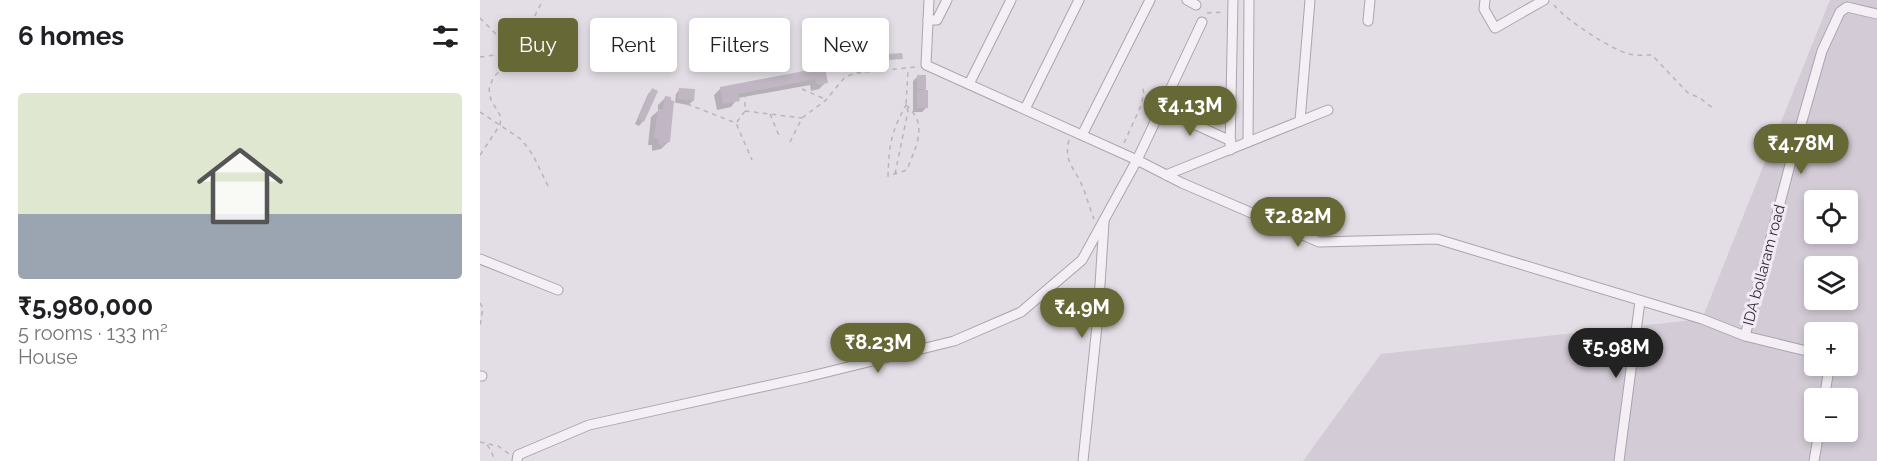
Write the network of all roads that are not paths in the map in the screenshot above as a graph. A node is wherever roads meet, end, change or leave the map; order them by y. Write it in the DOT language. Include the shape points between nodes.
graph roads {
  1 [pos="929,0"];
  2 [pos="947,0"];
  3 [pos="1011,0"];
  4 [pos="1080,0"];
  5 [pos="1150,0"];
  6 [pos="1187,0"];
  7 [pos="1233,0"];
  8 [pos="1249,0"];
  9 [pos="1310,0"];
  10 [pos="1370,0"];
  11 [pos="1485,0"];
  12 [pos="1544,0"];
  13 [pos="1196,4"];
  14 [pos="1877,14"];
  15 [pos="928,20"];
  16 [pos="1368,21"];
  17 [pos="1202,22"];
  18 [pos="969,84"];
  19 [pos="1161,108"];
  20 [pos="1025,109"];
  21 [pos="1328,110"];
  22 [pos="1300,122"];
  23 [pos="1079,134"];
  24 [pos="1248,142"];
  25 [pos="1231,146"];
  26 [pos="1137,160"];
  27 [pos="1166,175"];
  28 [pos="1104,220"];
  29 [pos="480,258"];
  30 [pos="558,290"];
  31 [pos="1640,301"];
  32 [pos="1745,336"];
  33 [pos="1804,350"];
  34 [pos="1817,442"];
  35 [pos="518,458"];
  36 [pos="1083,461"];
  37 [pos="1619,461"];
  38 [pos="1814,461"];
  1 -- 15 [label="street"];
  2 -- 15 [label="street" via="937,20"];
  3 -- 18 [label="street"];
  4 -- 20 [label="street"];
  5 -- 23 [label="street"];
  6 -- 13 [label="street"];
  7 -- 25 [label="street"];
  8 -- 24 [label="street"];
  9 -- 22 [label="street"];
  10 -- 16 [label="street"];
  11 -- 12 [label="street" via="1484,9 1495,28"];
  14 -- 32 [label="street, IDA bollaram road" via="1847,7 1840,12 1822,51"];
  15 -- 18 [label="street" via="926,65"];
  17 -- 19 [label="street"];
  18 -- 20 [label="street"];
  19 -- 25 [label="street"];
  19 -- 26 [label="street"];
  20 -- 23 [label="street"];
  21 -- 22 [label="street"];
  22 -- 24 [label="street"];
  23 -- 26 [label="street"];
  24 -- 25 [label="street"];
  25 -- 27 [label="street"];
  26 -- 27 [label="street"];
  26 -- 28 [label="street"];
  27 -- 31 [label="street" via="1319,242 1437,239"];
  28 -- 35 [label="street" via="1082,260 1021,312 954,341 589,424"];
  28 -- 36 [label="street"];
  29 -- 30 [label="street"];
  31 -- 32 [label="street"];
  31 -- 37 [label="street"];
  32 -- 33 [label="street"];
  34 -- 38 [label="street"];
}
